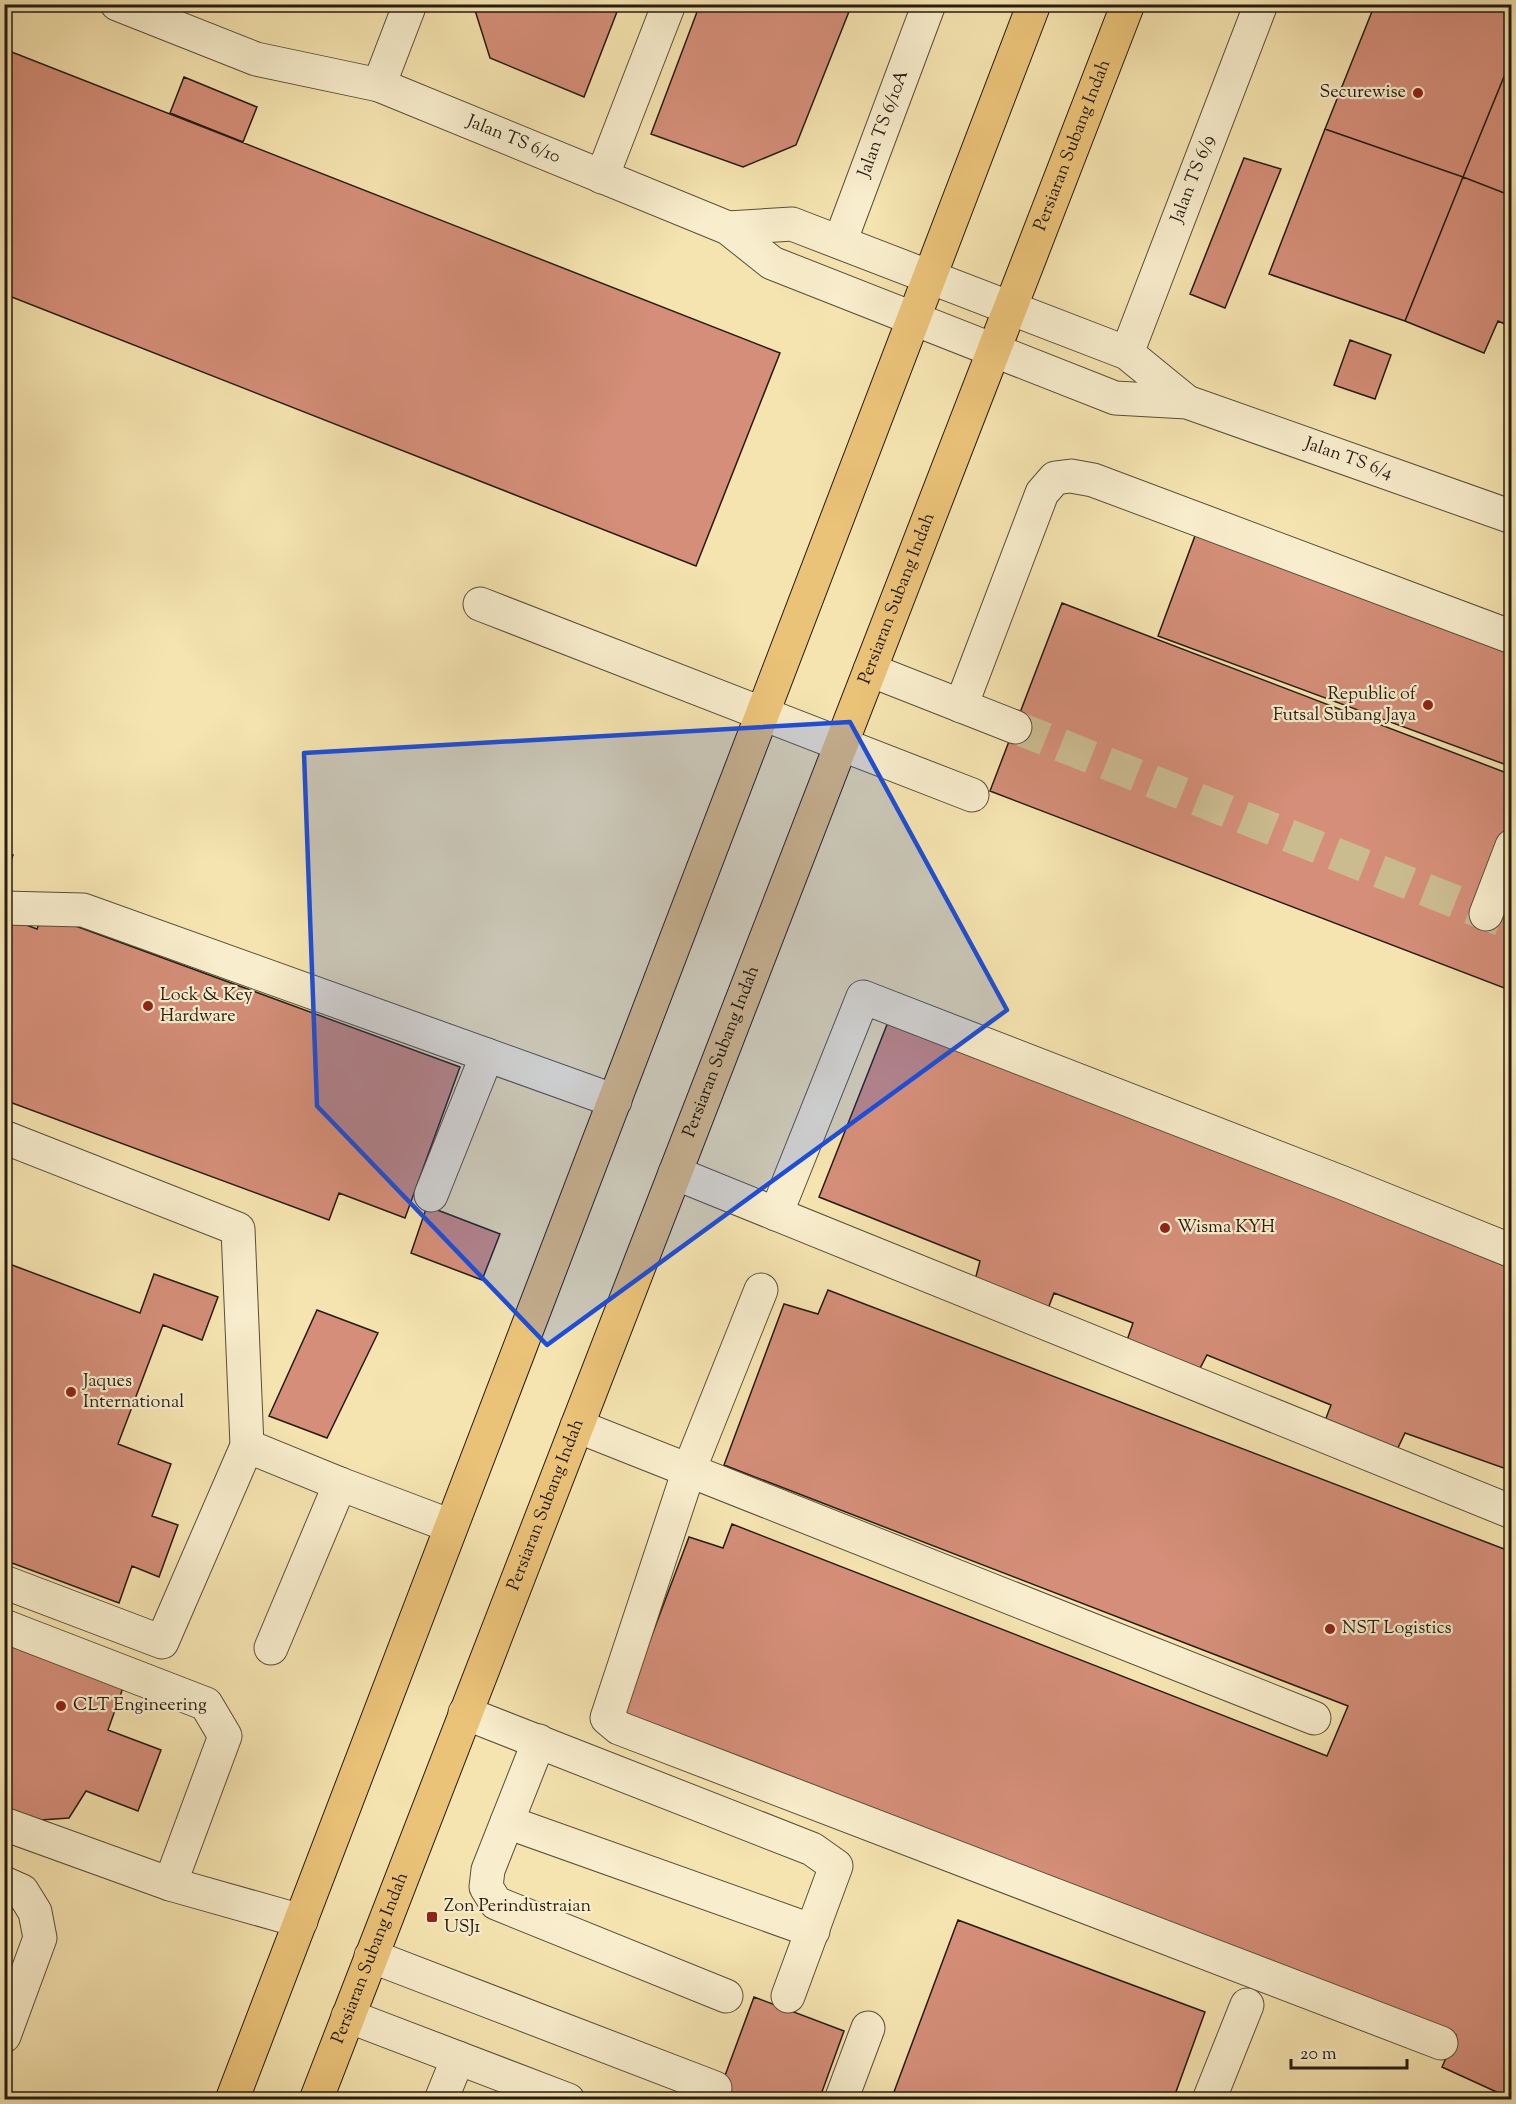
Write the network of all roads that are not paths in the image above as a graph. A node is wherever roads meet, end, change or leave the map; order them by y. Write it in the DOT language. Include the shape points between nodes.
graph roads {
  1 [pos="117,4"];
  2 [pos="410,4"];
  3 [pos="669,4"];
  4 [pos="929,4"];
  5 [pos="1034,4"];
  6 [pos="1128,4"];
  7 [pos="1261,4"];
  8 [pos="379,86"];
  9 [pos="602,177"];
  10 [pos="728,228"];
  11 [pos="840,243"];
  12 [pos="930,277"];
  13 [pos="1010,308"];
  14 [pos="914,321"];
  15 [pos="995,350"];
  16 [pos="1127,353"];
  17 [pos="1186,402"];
  18 [pos="1512,517"];
  19 [pos="480,604"];
  20 [pos="1512,637"];
  21 [pos="870,670"];
  22 [pos="961,706"];
  23 [pos="763,714"];
  24 [pos="1015,727"];
  25 [pos="841,744"];
  26 [pos="972,795"];
  27 [pos="1512,846"];
  28 [pos="4,908"];
  29 [pos="1486,914"];
  30 [pos="487,1055"];
  31 [pos="615,1101"];
  32 [pos="4,1137"];
  33 [pos="675,1173"];
  34 [pos="430,1195"];
  35 [pos="776,1214"];
  36 [pos="1512,1251"];
  37 [pos="761,1290"];
  38 [pos="577,1426"];
  39 [pos="247,1446"];
  40 [pos="689,1470"];
  41 [pos="340,1484"];
  42 [pos="1512,1512"];
  43 [pos="451,1526"];
  44 [pos="4,1582"];
  45 [pos="4,1626"];
  46 [pos="271,1648"];
  47 [pos="465,1713"];
  48 [pos="1314,1719"];
  49 [pos="539,1741"];
  50 [pos="507,1822"];
  51 [pos="4,1824"];
  52 [pos="4,1883"];
  53 [pos="170,1884"];
  54 [pos="301,1921"];
  55 [pos="813,1931"];
  56 [pos="371,1956"];
  57 [pos="726,1996"];
  58 [pos="788,1996"];
  59 [pos="1247,2005"];
  60 [pos="348,2016"];
  61 [pos="868,2028"];
  62 [pos="4,2036"];
  63 [pos="1441,2043"];
  64 [pos="458,2058"];
  65 [pos="716,2088"];
  66 [pos="232,2100"];
  67 [pos="316,2100"];
  68 [pos="441,2100"];
  69 [pos="568,2100"];
  70 [pos="841,2100"];
  71 [pos="1209,2100"];
  1 -- 8 [label="street, Jalan TS 6/10" via="256,59"];
  2 -- 8 [label="street"];
  3 -- 9 [label="street"];
  4 -- 11 [label="street, Jalan TS 6/10A"];
  5 -- 12 [label="main road"];
  6 -- 13 [label="main road, Persiaran Subang Indah"];
  7 -- 16 [label="street, Jalan TS 6/9"];
  8 -- 9 [label="street, Jalan TS 6/10"];
  9 -- 10 [label="street, Jalan TS 6/10"];
  10 -- 11 [label="street, Jalan TS 6/10" via="792,224"];
  10 -- 14 [label="street, Jalan TS 6/10" via="772,263"];
  11 -- 12 [label="street, Jalan TS 6/10"];
  12 -- 13 [label="street, Jalan TS 6/4"];
  12 -- 14 [label="main road"];
  13 -- 15 [label="main road, Persiaran Subang Indah"];
  13 -- 16 [label="street, Jalan TS 6/4"];
  14 -- 15 [label="street, Jalan TS 6/4"];
  14 -- 23 [label="main road"];
  15 -- 17 [label="street, Jalan TS 6/4" via="1115,398"];
  15 -- 21 [label="main road, Persiaran Subang Indah"];
  16 -- 17 [label="street, Jalan TS 6/4"];
  17 -- 18 [label="street, Jalan TS 6/4"];
  19 -- 23 [label="street"];
  20 -- 22 [label="street" via="1093,480 1055,478 1042,494"];
  21 -- 22 [label="street"];
  21 -- 25 [label="main road, Persiaran Subang Indah"];
  22 -- 24 [label="street"];
  23 -- 25 [label="street"];
  23 -- 31 [label="main road"];
  25 -- 26 [label="street"];
  25 -- 33 [label="main road, Persiaran Subang Indah"];
  27 -- 29 [label="street"];
  28 -- 30 [label="street" via="83,910"];
  30 -- 31 [label="street"];
  30 -- 34 [label="street"];
  31 -- 43 [label="main road"];
  32 -- 39 [label="street" via="238,1229"];
  33 -- 35 [label="street"];
  33 -- 38 [label="main road, Persiaran Subang Indah"];
  35 -- 36 [label="street" via="863,997"];
  35 -- 42 [label="street"];
  37 -- 40 [label="street"];
  38 -- 40 [label="street"];
  38 -- 47 [label="main road, Persiaran Subang Indah"];
  39 -- 41 [label="street"];
  39 -- 44 [label="street" via="162,1642"];
  40 -- 48 [label="street"];
  40 -- 63 [label="street" via="607,1718 619,1728"];
  41 -- 43 [label="street"];
  41 -- 46 [label="street"];
  43 -- 54 [label="main road"];
  45 -- 53 [label="street" via="206,1704 225,1736"];
  47 -- 49 [label="street"];
  47 -- 56 [label="main road, Persiaran Subang Indah"];
  49 -- 50 [label="street"];
  49 -- 55 [label="street" via="812,1849 836,1866"];
  50 -- 55 [label="street"];
  50 -- 57 [label="street" via="488,1869 486,1887 496,1903"];
  51 -- 53 [label="street"];
  52 -- 62 [label="street" via="22,1891 35,1912 40,1938"];
  53 -- 54 [label="street"];
  54 -- 66 [label="main road"];
  55 -- 58 [label="street"];
  56 -- 60 [label="main road, Persiaran Subang Indah"];
  56 -- 65 [label="street"];
  59 -- 71 [label="street"];
  60 -- 64 [label="street"];
  60 -- 67 [label="main road, Persiaran Subang Indah"];
  61 -- 70 [label="street"];
  64 -- 68 [label="street"];
  64 -- 69 [label="street"];
}
